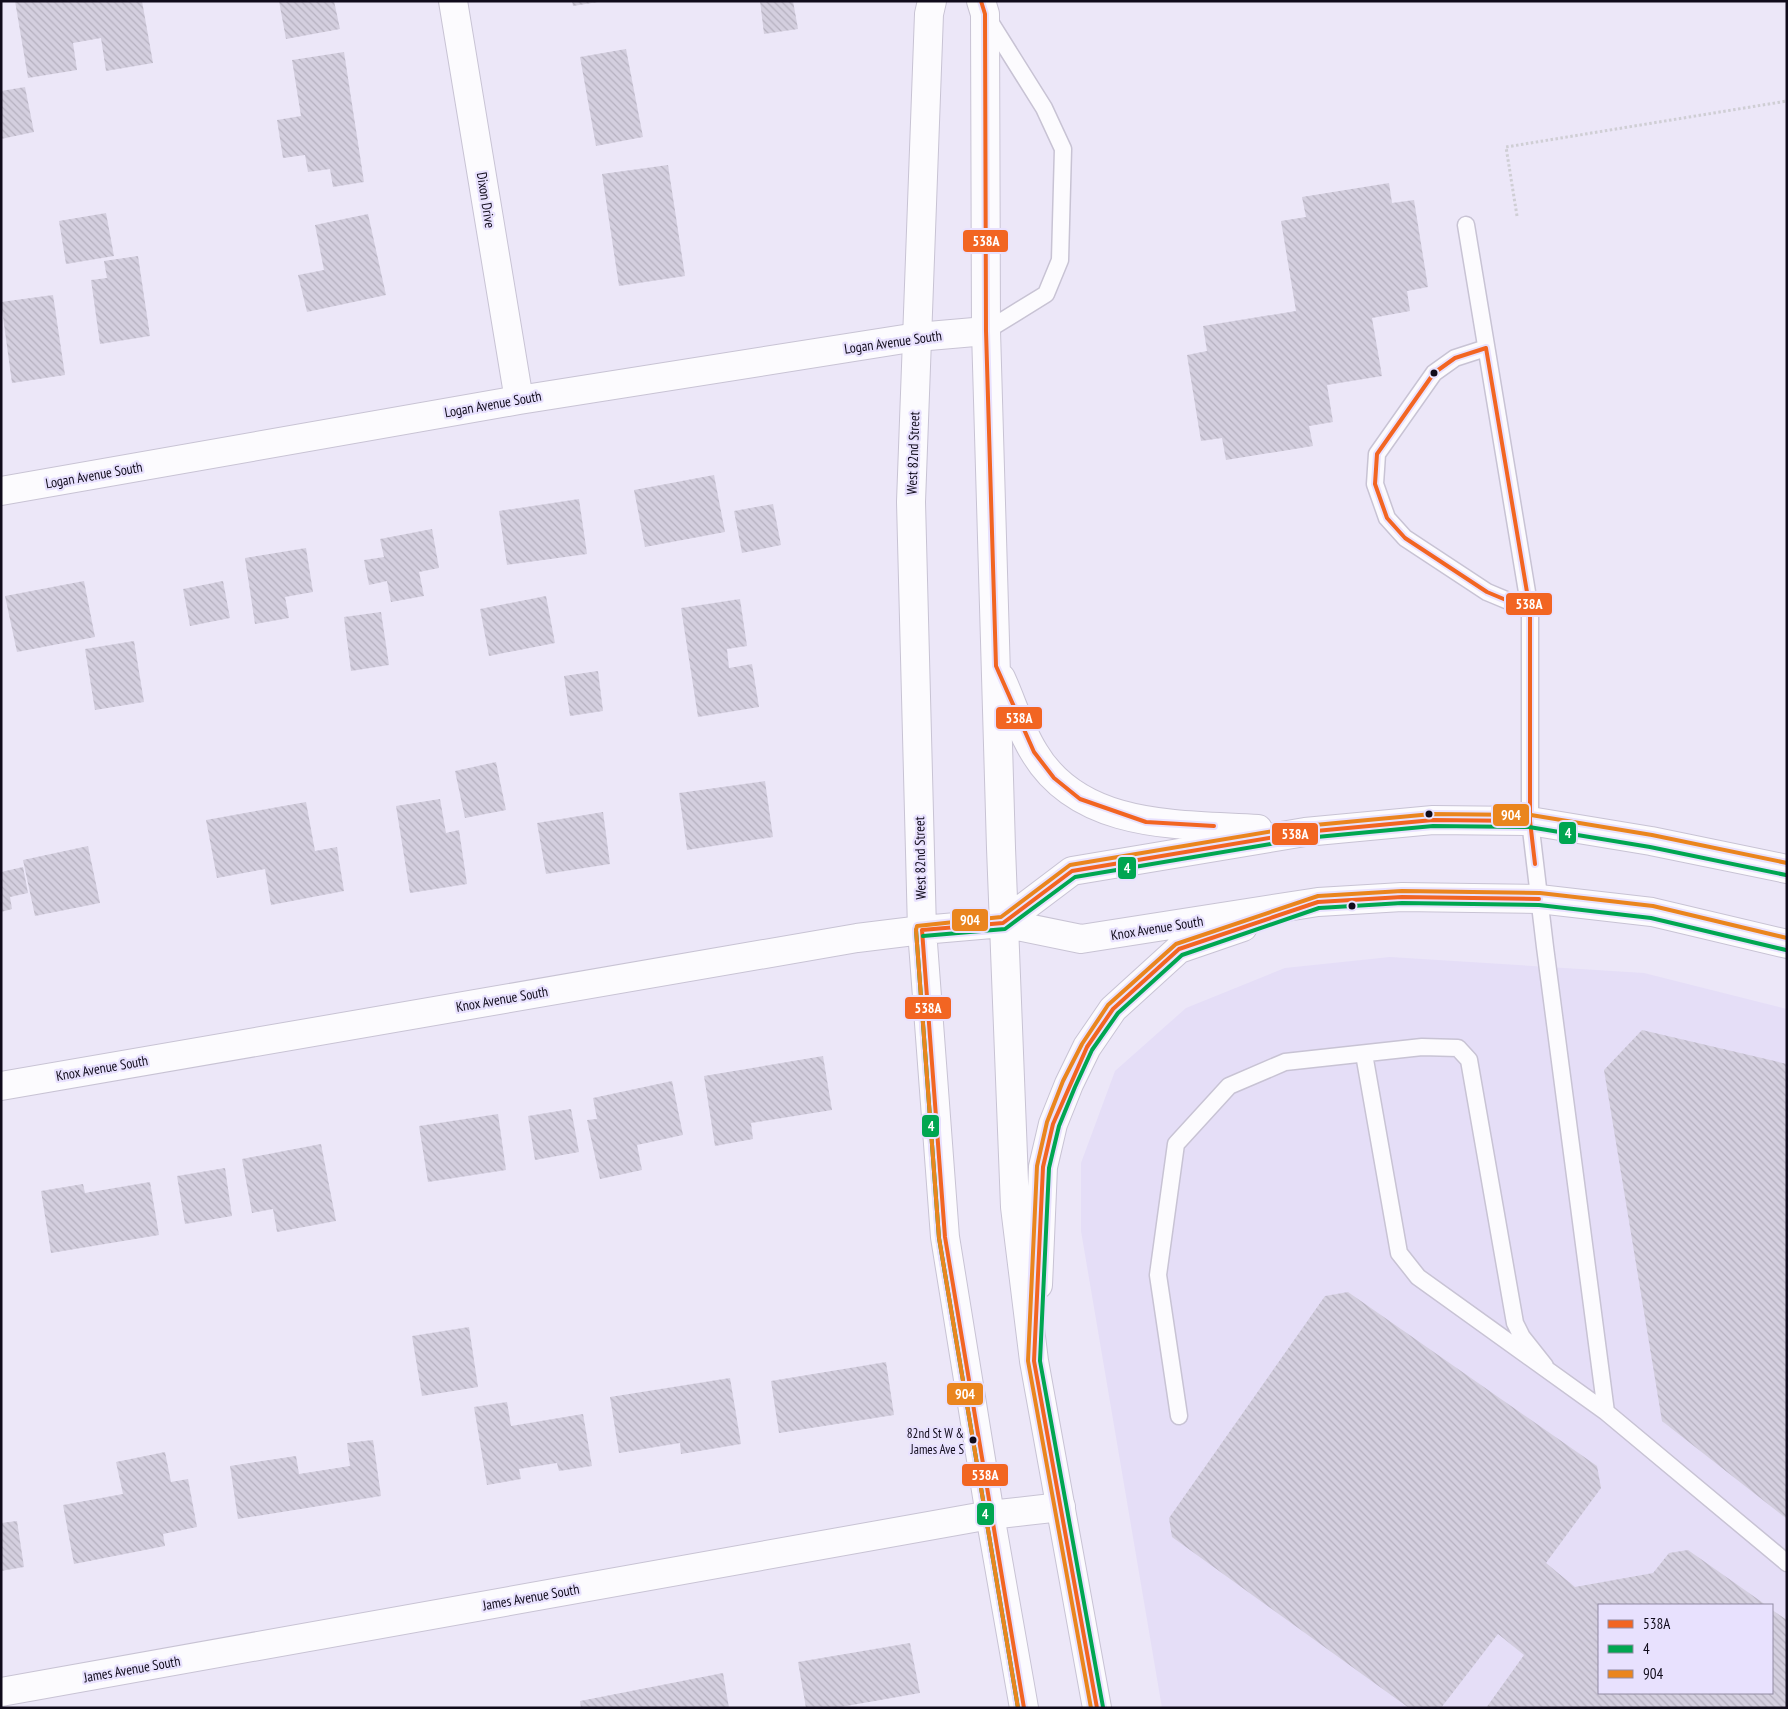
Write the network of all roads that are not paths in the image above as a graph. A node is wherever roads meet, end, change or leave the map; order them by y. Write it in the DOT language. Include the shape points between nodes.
graph roads {
  1 [pos="453,1"];
  2 [pos="932,1"];
  3 [pos="983,8"];
  4 [pos="1466,225"];
  5 [pos="986,331"];
  6 [pos="917,337"];
  7 [pos="1486,348"];
  8 [pos="519,400"];
  9 [pos="1,491"];
  10 [pos="1530,610"];
  11 [pos="996,666"];
  12 [pos="1530,822"];
  13 [pos="1305,832"];
  14 [pos="1787,869"];
  15 [pos="1539,899"];
  16 [pos="1318,902"];
  17 [pos="1003,923"];
  18 [pos="922,930"];
  19 [pos="1787,944"];
  20 [pos="1364,1054"];
  21 [pos="1,1086"];
  22 [pos="1034,1361"];
  23 [pos="1545,1366"];
  24 [pos="1606,1412"];
  25 [pos="1179,1416"];
  26 [pos="1060,1507"];
  27 [pos="990,1515"];
  28 [pos="1787,1562"];
  29 [pos="1,1692"];
  30 [pos="1024,1708"];
  31 [pos="1097,1708"];
  1 -- 8 [label="street, Dixon Drive"];
  2 -- 6 [label="street, West 82nd Street"];
  3 -- 5 [label="street"];
  3 -- 5 [label="lane" via="1044,108 1063,149 1060,260 1046,294"];
  4 -- 7 [label="lane"];
  5 -- 6 [label="street, Logan Avenue South"];
  5 -- 11 [label="street"];
  6 -- 8 [label="street, Logan Avenue South"];
  6 -- 18 [label="street, West 82nd Street" via="911,502"];
  7 -- 10 [label="lane"];
  7 -- 10 [label="lane" via="1455,358 1434,373 1377,454 1375,484 1387,518 1405,538 1487,592"];
  8 -- 9 [label="street, Logan Avenue South"];
  10 -- 12 [label="lane"];
  11 -- 13 [label="street" via="1034,752 1054,778 1080,799 1146,822"];
  11 -- 17 [label="street"];
  12 -- 13 [label="street" via="1433,820"];
  12 -- 14 [label="street" via="1651,841"];
  12 -- 15 [label="lane"];
  13 -- 17 [label="street" via="1072,871"];
  15 -- 16 [label="street, Knox Avenue South" via="1402,897"];
  15 -- 19 [label="street, Knox Avenue South" via="1652,912"];
  15 -- 24 [label="lane"];
  16 -- 17 [label="street, Knox Avenue South" via="1081,939"];
  16 -- 22 [label="street" via="1179,949 1113,1009 1087,1047 1053,1124 1043,1167"];
  17 -- 18 [label="street, Knox Avenue South"];
  17 -- 22 [label="street" via="1015,1207"];
  18 -- 21 [label="street, Knox Avenue South" via="847,940"];
  18 -- 27 [label="street, West 82nd Street" via="944,1237"];
  20 -- 23 [label="lane" via="1399,1253 1418,1277"];
  20 -- 23 [label="lane" via="1422,1047 1458,1048 1469,1060 1515,1322 1522,1337"];
  20 -- 25 [label="lane" via="1285,1062 1229,1086 1176,1144 1158,1275"];
  22 -- 26 [label="street"];
  23 -- 24 [label="lane"];
  24 -- 28 [label="lane"];
  26 -- 27 [label="street, James Avenue South"];
  26 -- 31 [label="street"];
  27 -- 29 [label="street, James Avenue South"];
  27 -- 30 [label="street, West 82nd Street"];
}
